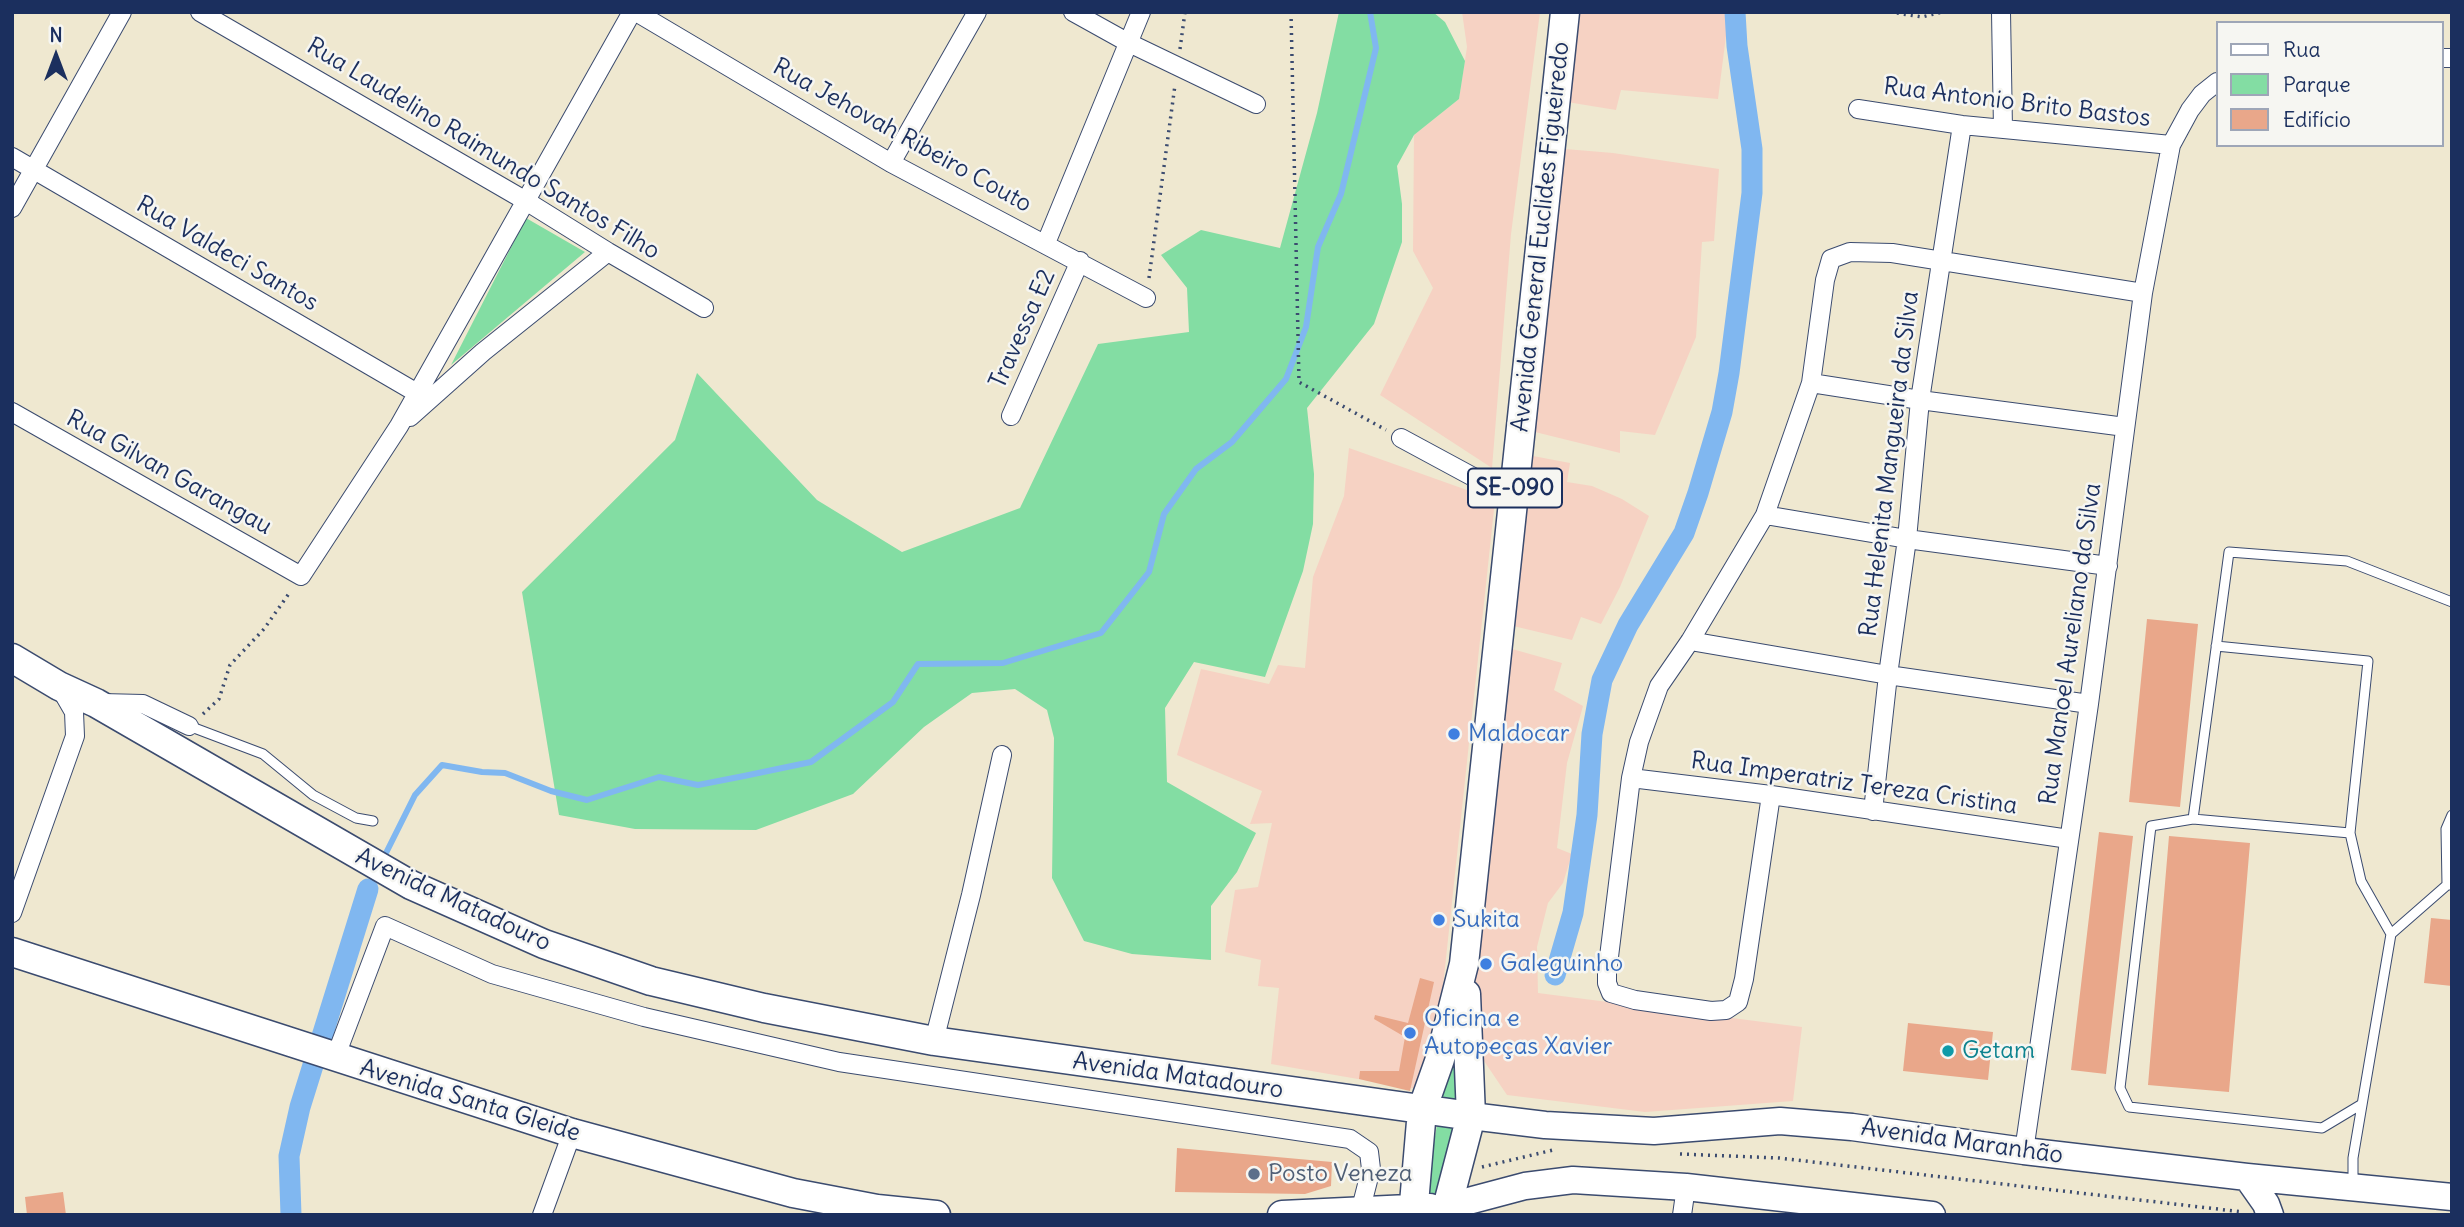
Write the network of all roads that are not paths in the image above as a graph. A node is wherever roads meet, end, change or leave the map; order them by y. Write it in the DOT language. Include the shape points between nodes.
graph roads {
  1 [pos="122,12"];
  2 [pos="200,12"];
  3 [pos="634,12"];
  4 [pos="977,12"];
  5 [pos="1073,12"];
  6 [pos="1141,12"];
  7 [pos="1565,12"];
  8 [pos="2001,12"];
  9 [pos="1127,42"];
  10 [pos="2216,83"];
  11 [pos="1256,104"];
  12 [pos="1858,108"];
  13 [pos="1962,125"];
  14 [pos="2003,129"];
  15 [pos="2171,145"];
  16 [pos="12,157"];
  17 [pos="891,163"];
  18 [pos="34,169"];
  19 [pos="526,201"];
  20 [pos="12,208"];
  21 [pos="1046,243"];
  22 [pos="608,253"];
  23 [pos="1080,261"];
  24 [pos="1942,263"];
  25 [pos="2143,293"];
  26 [pos="1146,298"];
  27 [pos="704,308"];
  28 [pos="1811,383"];
  29 [pos="417,393"];
  30 [pos="1920,400"];
  31 [pos="12,412"];
  32 [pos="1011,416"];
  33 [pos="399,426"];
  34 [pos="2125,427"];
  35 [pos="1401,438"];
  36 [pos="1514,499"];
  37 [pos="1765,515"];
  38 [pos="1907,539"];
  39 [pos="2108,566"];
  40 [pos="2452,602"];
  41 [pos="1690,641"];
  42 [pos="2216,646"];
  43 [pos="12,658"];
  44 [pos="1888,675"];
  45 [pos="59,686"];
  46 [pos="96,703"];
  47 [pos="2089,704"];
  48 [pos="189,726"];
  49 [pos="1002,755"];
  50 [pos="1631,778"];
  51 [pos="1771,795"];
  52 [pos="1873,811"];
  53 [pos="2452,816"];
  54 [pos="2193,819"];
  55 [pos="373,821"];
  56 [pos="2350,833"];
  57 [pos="2069,839"];
  58 [pos="2449,885"];
  59 [pos="12,913"];
  60 [pos="2391,934"];
  61 [pos="12,952"];
  62 [pos="1464,964"];
  63 [pos="934,1041"];
  64 [pos="333,1058"];
  65 [pos="2362,1104"];
  66 [pos="1422,1110"];
  67 [pos="1471,1116"];
  68 [pos="572,1133"];
  69 [pos="2024,1151"];
  70 [pos="2247,1177"];
  71 [pos="1686,1187"];
  72 [pos="2354,1187"];
  73 [pos="2452,1197"];
  74 [pos="1446,1211"];
  75 [pos="1360,1212"];
  76 [pos="1413,1212"];
  77 [pos="2262,1214"];
  78 [pos="542,1215"];
  79 [pos="936,1215"];
  80 [pos="1282,1215"];
  81 [pos="1682,1215"];
  82 [pos="1933,1215"];
  1 -- 18 [label="street"];
  2 -- 19 [label="street, Rua Laudelino Raimundo Santos Filho"];
  3 -- 17 [label="street, Rua Jehovah Ribeiro Couto"];
  3 -- 19 [label="street"];
  4 -- 17 [label="street"];
  5 -- 9 [label="street"];
  6 -- 9 [label="street"];
  7 -- 36 [label="main road, Avenida General Euclides Figueiredo / SE-090"];
  8 -- 14 [label="street"];
  9 -- 11 [label="street"];
  9 -- 21 [label="street"];
  10 -- 15 [label="street, Rua Manoel Aureliano da Silva" via="2196,102"];
  12 -- 13 [label="street, Rua Antonio Brito Bastos"];
  13 -- 14 [label="street, Rua Antonio Brito Bastos"];
  13 -- 24 [label="street, Rua Helenita Mangueira da Silva"];
  14 -- 15 [label="street, Rua Antonio Brito Bastos"];
  15 -- 25 [label="street, Rua Manoel Aureliano da Silva"];
  16 -- 18 [label="street, Rua Valdeci Santos"];
  17 -- 21 [label="street, Rua Jehovah Ribeiro Couto"];
  18 -- 20 [label="street"];
  18 -- 29 [label="street, Rua Valdeci Santos"];
  19 -- 22 [label="street, Rua Laudelino Raimundo Santos Filho"];
  19 -- 29 [label="street"];
  21 -- 23 [label="street, Rua Jehovah Ribeiro Couto"];
  22 -- 27 [label="street, Rua Laudelino Raimundo Santos Filho"];
  22 -- 33 [label="street"];
  23 -- 26 [label="street, Rua Jehovah Ribeiro Couto"];
  23 -- 32 [label="street, Travessa E2"];
  24 -- 25 [label="street"];
  24 -- 28 [label="street" via="1868,251 1831,260"];
  24 -- 30 [label="street, Rua Helenita Mangueira da Silva"];
  25 -- 34 [label="street, Rua Manoel Aureliano da Silva"];
  28 -- 30 [label="street"];
  28 -- 37 [label="street"];
  29 -- 33 [label="street"];
  30 -- 34 [label="street"];
  30 -- 38 [label="street, Rua Helenita Mangueira da Silva"];
  31 -- 33 [label="street, Rua Gilvan Garangau" via="301,576"];
  34 -- 39 [label="street, Rua Manoel Aureliano da Silva"];
  35 -- 36 [label="street"];
  36 -- 62 [label="main road, Avenida General Euclides Figueiredo / SE-090"];
  37 -- 38 [label="street"];
  37 -- 41 [label="street"];
  38 -- 39 [label="street"];
  38 -- 44 [label="street, Rua Helenita Mangueira da Silva"];
  39 -- 47 [label="street, Rua Manoel Aureliano da Silva"];
  40 -- 42 [label="lane" via="2347,561 2229,552"];
  41 -- 44 [label="street"];
  41 -- 50 [label="street" via="1659,686"];
  42 -- 54 [label="lane"];
  42 -- 56 [label="lane" via="2368,661"];
  43 -- 45 [label="main road, Avenida Matadouro"];
  44 -- 47 [label="street"];
  44 -- 52 [label="street, Rua Helenita Mangueira da Silva"];
  45 -- 46 [label="main road, Avenida Matadouro"];
  45 -- 59 [label="street" via="74,712 75,736"];
  46 -- 48 [label="street" via="143,704"];
  46 -- 63 [label="main road, Avenida Matadouro" via="411,885 544,944 651,981"];
  47 -- 57 [label="street, Rua Manoel Aureliano da Silva"];
  48 -- 55 [label="lane" via="263,754 313,795 356,818"];
  49 -- 63 [label="street"];
  50 -- 51 [label="street, Rua Imperatriz Tereza Cristina"];
  50 -- 51 [label="street" via="1609,988 1611,993 1635,1000 1712,1011 1732,1007 1740,998"];
  51 -- 52 [label="street, Rua Imperatriz Tereza Cristina"];
  52 -- 57 [label="street, Rua Imperatriz Tereza Cristina"];
  53 -- 58 [label="lane" via="2446,829"];
  54 -- 56 [label="lane"];
  54 -- 65 [label="lane" via="2151,826 2120,1088 2129,1107 2322,1128"];
  56 -- 60 [label="lane" via="2361,881"];
  57 -- 69 [label="street, Rua Manoel Aureliano da Silva"];
  58 -- 60 [label="lane"];
  60 -- 65 [label="lane"];
  61 -- 64 [label="main road, Avenida Santa Gleide"];
  62 -- 66 [label="main road, Avenida General Euclides Figueiredo / SE-090"];
  62 -- 67 [label="main road, Avenida General Euclides Figueiredo / SE-090"];
  63 -- 66 [label="main road, Avenida Matadouro"];
  64 -- 68 [label="main road, Avenida Santa Gleide"];
  64 -- 75 [label="street" via="385,926 492,974 644,1017 839,1062 1350,1139 1369,1152 1371,1169"];
  65 -- 72 [label="lane" via="2353,1158"];
  66 -- 67 [label="main road, Avenida Matadouro"];
  66 -- 76 [label="main road, SE-090"];
  67 -- 69 [label="main road, Avenida Maranhão" via="1654,1131 1780,1121"];
  67 -- 74 [label="main road, SE-090"];
  68 -- 78 [label="street"];
  68 -- 79 [label="main road, Avenida Santa Gleide" via="793,1193"];
  69 -- 70 [label="main road, Avenida Maranhão"];
  70 -- 72 [label="main road, Avenida Maranhão"];
  70 -- 77 [label="main road" via="2266,1204"];
  71 -- 74 [label="main road" via="1546,1182"];
  71 -- 81 [label="street"];
  71 -- 82 [label="main road"];
  72 -- 73 [label="main road, Avenida Maranhão"];
  74 -- 76 [label="main road"];
  75 -- 76 [label="main road"];
  75 -- 80 [label="main road"];
}
